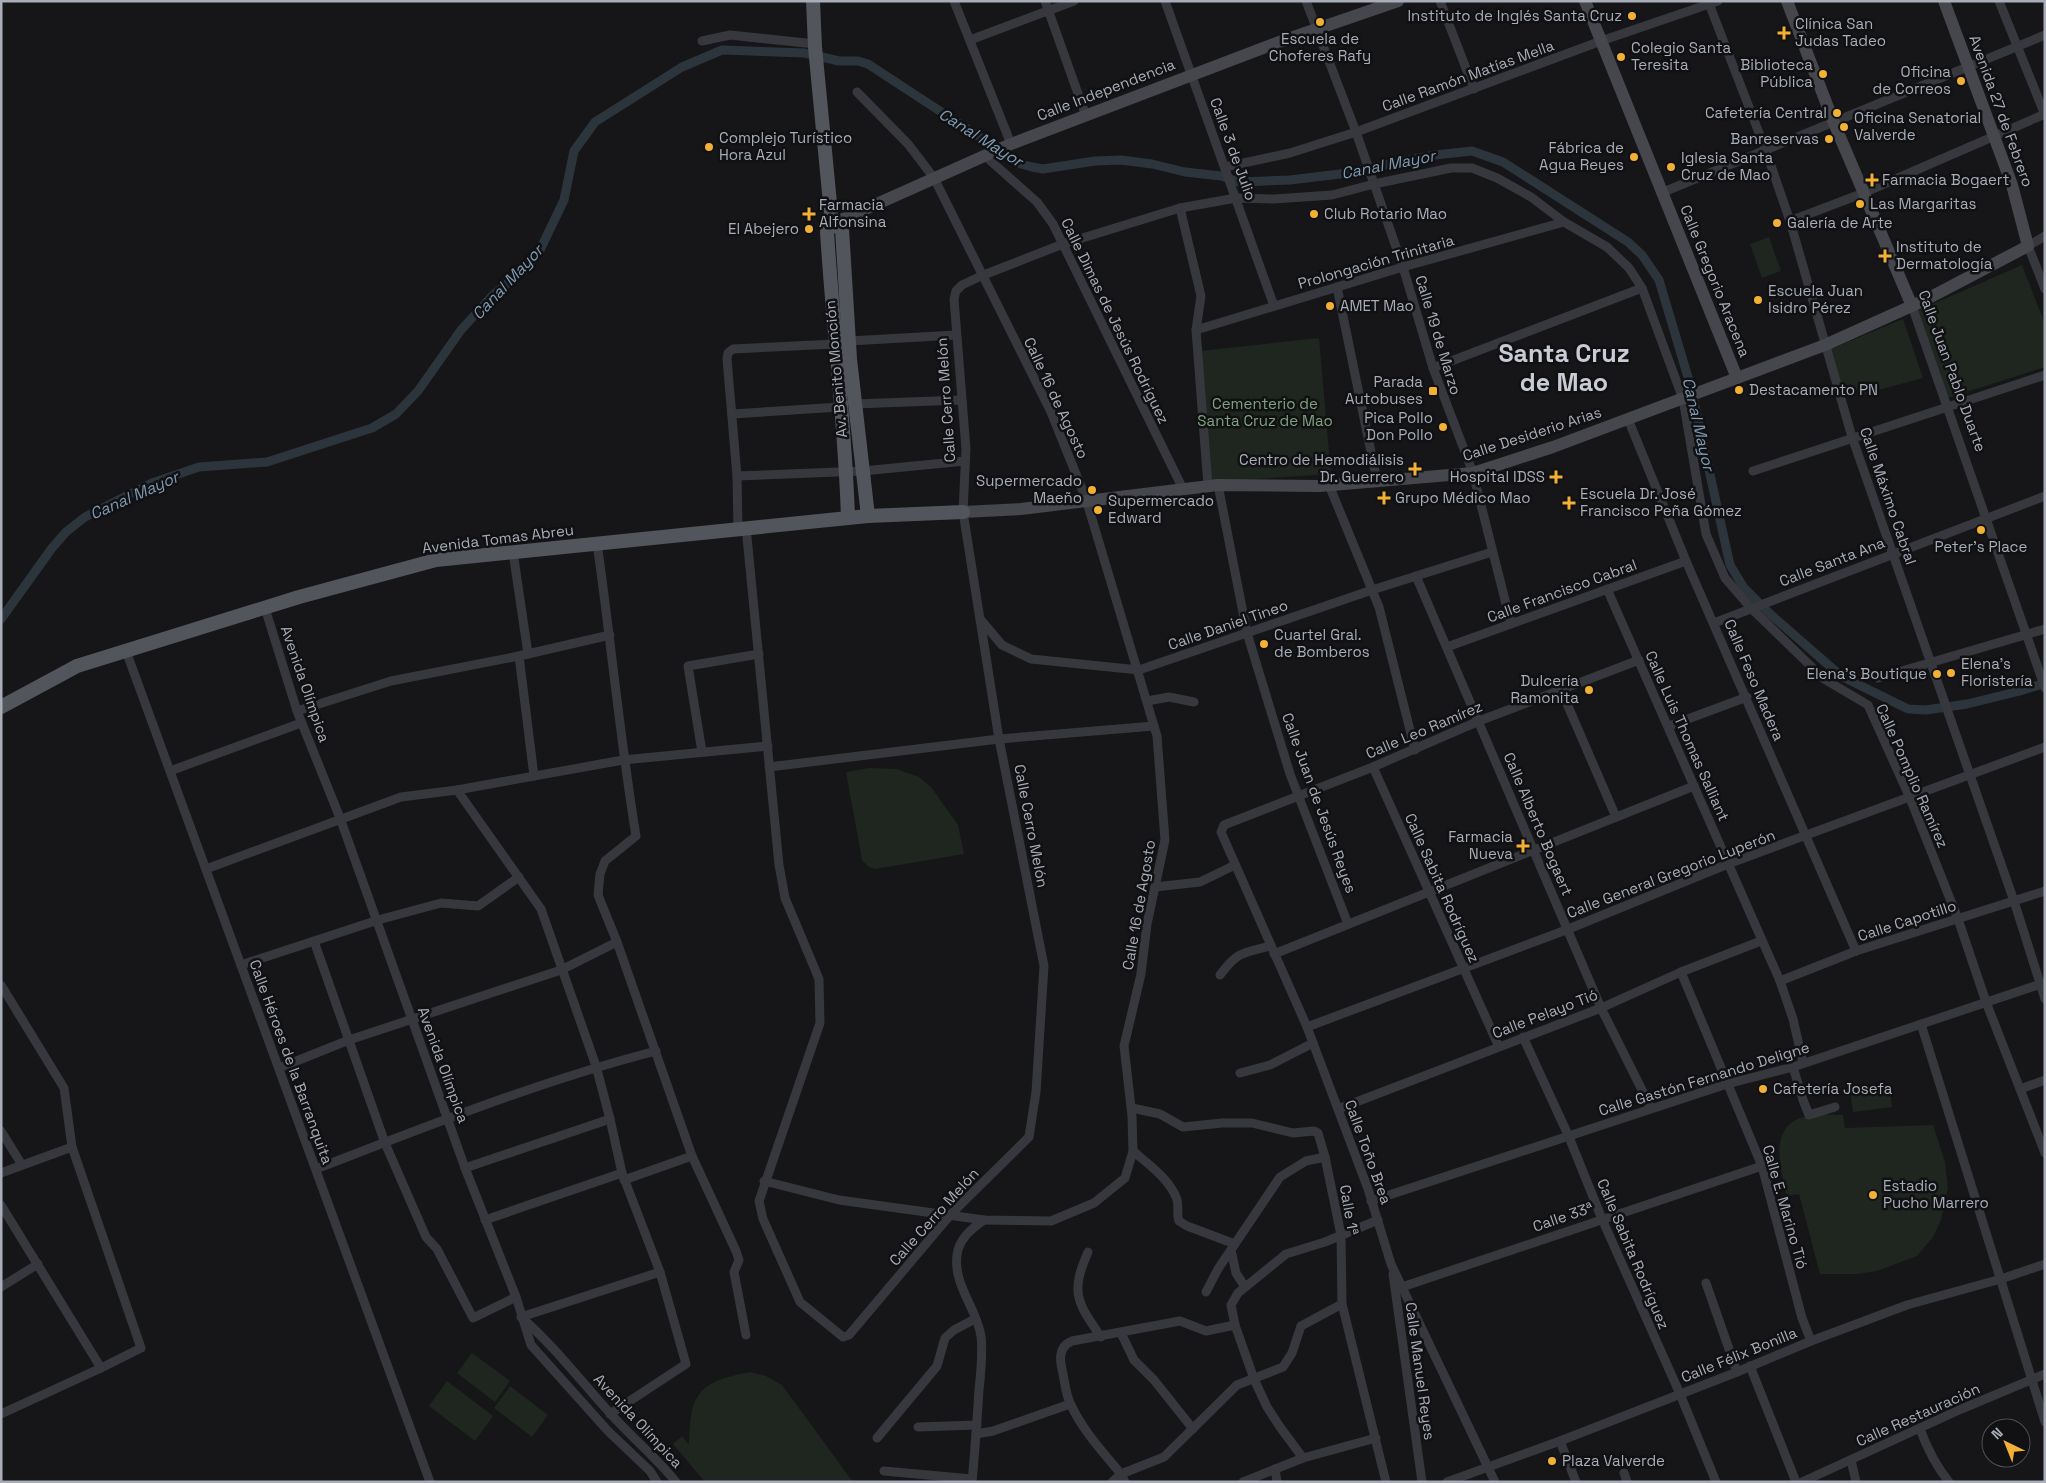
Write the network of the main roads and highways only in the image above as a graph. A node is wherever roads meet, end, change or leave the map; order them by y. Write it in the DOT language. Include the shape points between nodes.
graph roads {
  1 [pos="813,1"];
  2 [pos="1398,1"];
  3 [pos="1585,1"];
  4 [pos="1787,1"];
  5 [pos="1944,1"];
  6 [pos="832,224"];
  7 [pos="2028,246"];
  8 [pos="1912,306"];
  9 [pos="1737,378"];
  10 [pos="962,512"];
  11 [pos="868,516"];
  12 [pos="848,518"];
  13 [pos="1,708"];
  1 -- 6 [label="main road, Av. Benito Monción"];
  2 -- 6 [label="main road, Calle Independencia" via="1279,42 1009,145"];
  3 -- 9 [label="main road, Calle Gregorio Aracena"];
  4 -- 8 [label="main road, Calle Juan Pablo Duarte" via="1834,123"];
  5 -- 7 [label="main road, Avenida 27 de Febrero" via="2012,185"];
  6 -- 11 [label="main road, Av. Benito Monción" via="842,229 849,341"];
  6 -- 12 [label="main road, Av. Benito Monción" via="827,232"];
  7 -- 8 [label="main road, Calle Desiderio Arias"];
  8 -- 9 [label="main road, Calle Desiderio Arias" via="1825,345"];
  9 -- 10 [label="main road, Calle Desiderio Arias" via="1553,447 1473,473 1329,485 1213,486 1021,509"];
  10 -- 11 [label="main road, Avenida Tomas Abreu"];
  11 -- 12 [label="main road, Avenida Tomas Abreu"];
  12 -- 13 [label="main road, Avenida Tomas Abreu" via="436,560 265,608 78,666"];
}
